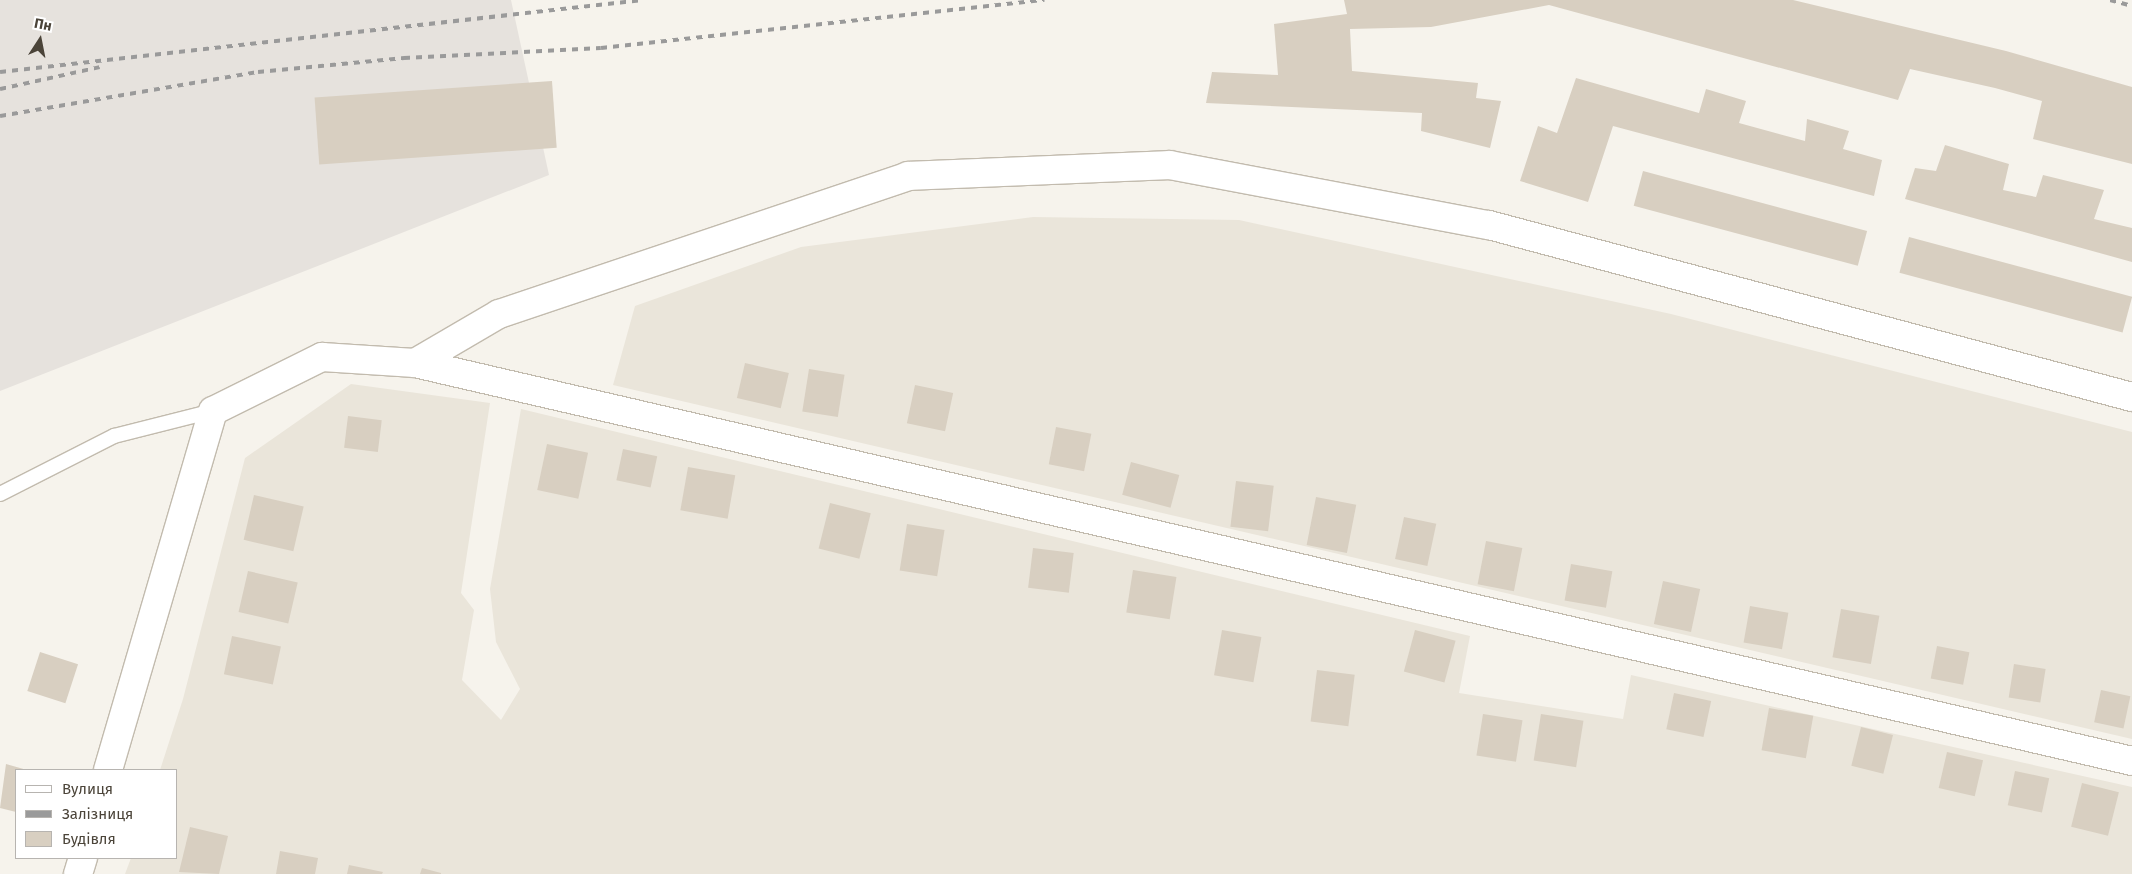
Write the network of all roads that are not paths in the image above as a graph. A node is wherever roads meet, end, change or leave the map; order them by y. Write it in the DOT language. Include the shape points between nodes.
graph roads {
  1 [pos="414,363"];
  2 [pos="2132,397"];
  3 [pos="213,411"];
  4 [pos="0,494"];
  5 [pos="2132,761"];
  6 [pos="108,769"];
  7 [pos="83,859"];
  8 [pos="78,874"];
  1 -- 2 [label="street" via="499,314 908,176 1170,165 1489,225"];
  1 -- 3 [label="street" via="322,357"];
  1 -- 5 [label="street"];
  3 -- 4 [label="lane" via="114,436"];
  3 -- 6 [label="street"];
  7 -- 8 [label="street"];
}
